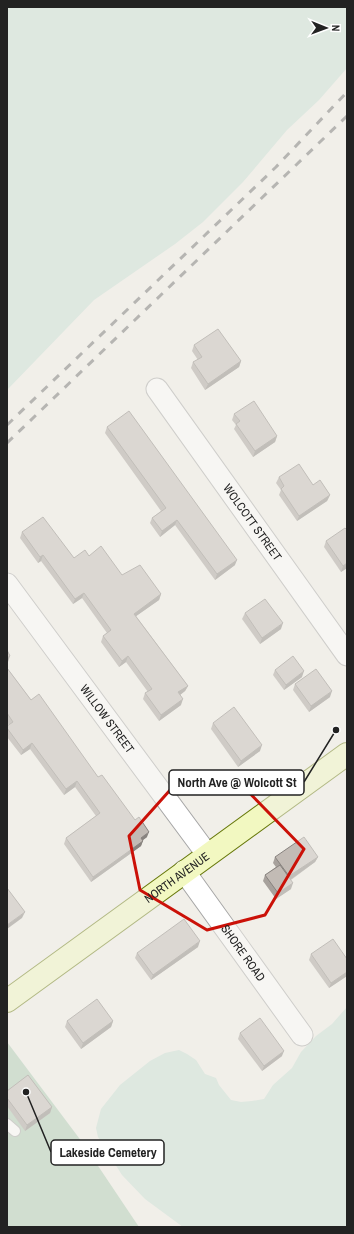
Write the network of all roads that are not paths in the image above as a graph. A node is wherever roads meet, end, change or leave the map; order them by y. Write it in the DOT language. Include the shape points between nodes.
graph roads {
  1 [pos="157,389"];
  2 [pos="7,584"];
  3 [pos="347,655"];
  4 [pos="347,754"];
  5 [pos="207,854"];
  6 [pos="184,871"];
  7 [pos="7,1001"];
  8 [pos="302,1035"];
  9 [pos="7,1124"];
  10 [pos="15,1132"];
  1 -- 3 [label="street, WOLCOTT STREET"];
  2 -- 5 [label="street, WILLOW STREET"];
  4 -- 5 [label="street, NORTH AVENUE"];
  5 -- 6 [label="street, NORTH AVENUE"];
  6 -- 7 [label="street, NORTH AVENUE"];
  6 -- 8 [label="street, SHORE ROAD"];
  9 -- 10 [label="lane"];
}
